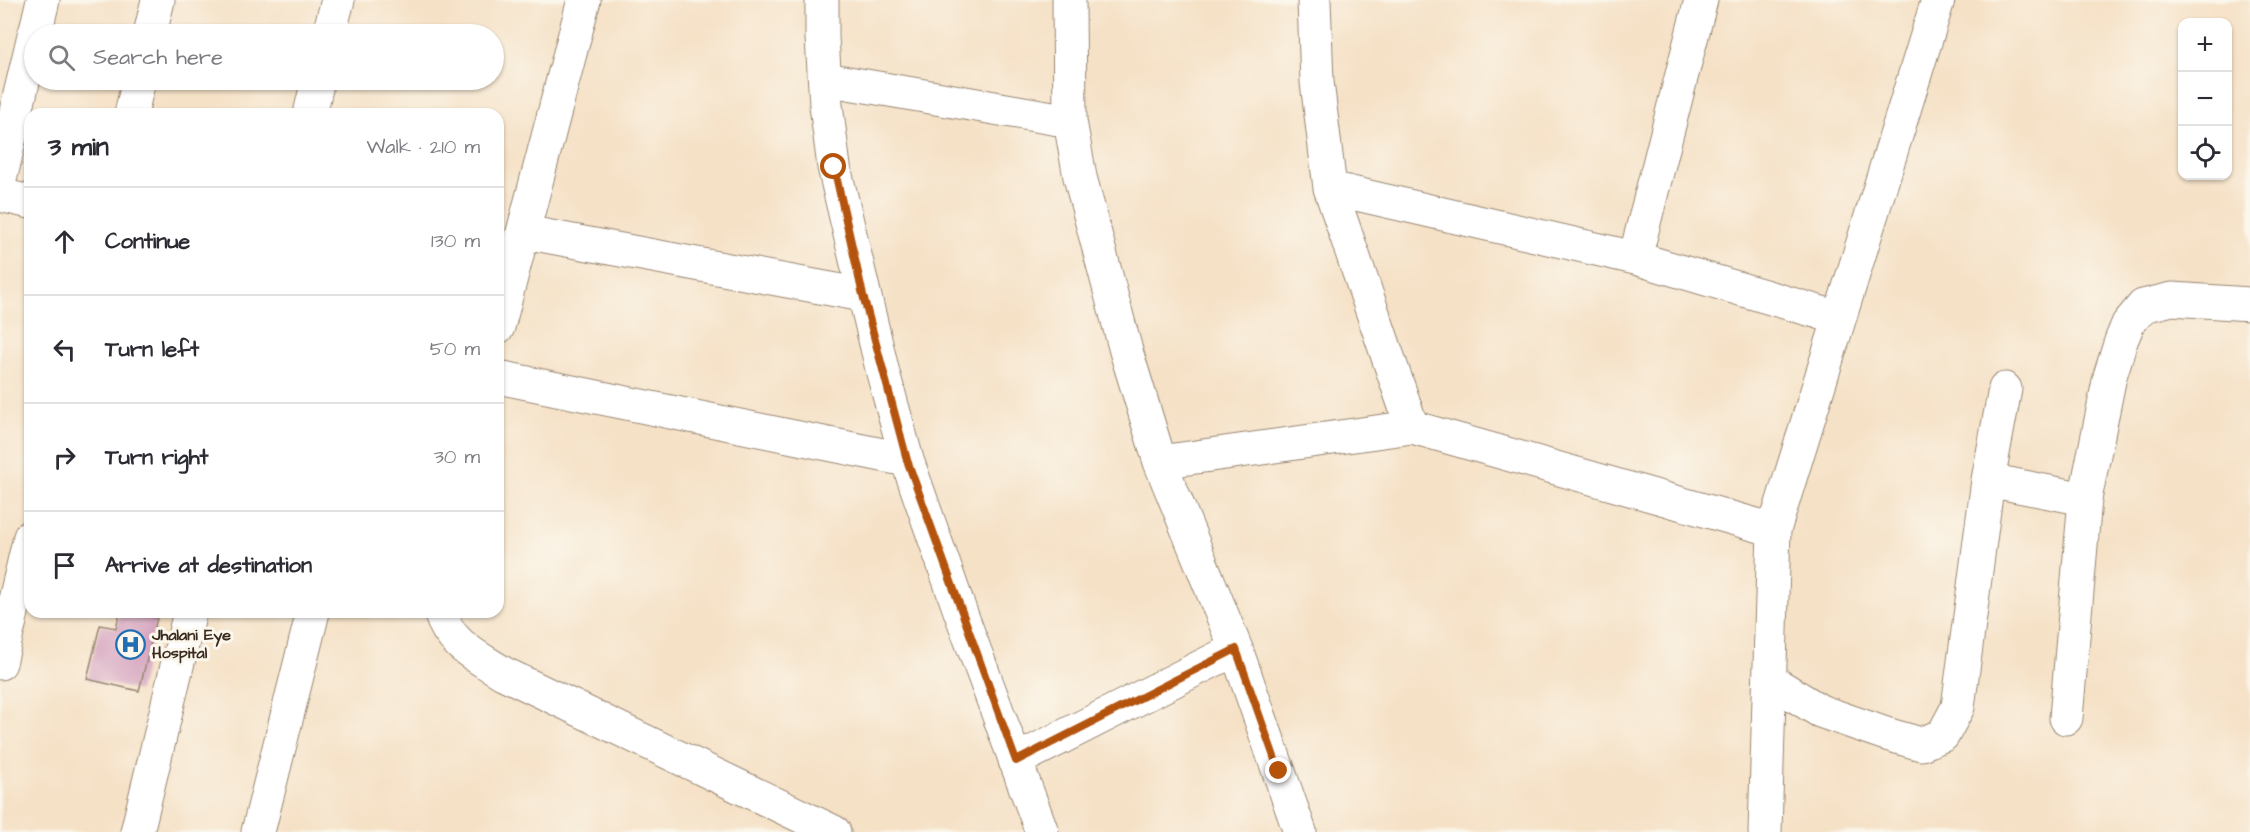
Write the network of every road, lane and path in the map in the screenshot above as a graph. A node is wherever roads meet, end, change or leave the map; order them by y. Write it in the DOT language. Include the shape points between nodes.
graph roads {
  1 [pos="43,0"];
  2 [pos="158,0"];
  3 [pos="338,0"];
  4 [pos="584,0"];
  5 [pos="822,0"];
  6 [pos="1069,0"];
  7 [pos="1314,0"];
  8 [pos="1701,0"];
  9 [pos="1938,0"];
  10 [pos="38,24"];
  11 [pos="152,24"];
  12 [pos="332,24"];
  13 [pos="825,79"];
  14 [pos="24,81"];
  15 [pos="137,90"];
  16 [pos="316,90"];
  17 [pos="132,108"];
  18 [pos="311,108"];
  19 [pos="1070,121"];
  20 [pos="0,180"];
  21 [pos="1330,188"];
  22 [pos="0,195"];
  23 [pos="24,201"];
  24 [pos="524,232"];
  25 [pos="1635,258"];
  26 [pos="863,295"];
  27 [pos="2250,304"];
  28 [pos="504,305"];
  29 [pos="1839,318"];
  30 [pos="504,379"];
  31 [pos="2005,389"];
  32 [pos="1412,427"];
  33 [pos="907,460"];
  34 [pos="1160,462"];
  35 [pos="1988,480"];
  36 [pos="2085,499"];
  37 [pos="1774,530"];
  38 [pos="24,562"];
  39 [pos="189,618"];
  40 [pos="312,618"];
  41 [pos="442,618"];
  42 [pos="1236,649"];
  43 [pos="0,663"];
  44 [pos="1771,681"];
  45 [pos="2066,718"];
  46 [pos="1016,761"];
  47 [pos="137,832"];
  48 [pos="258,832"];
  49 [pos="834,832"];
  50 [pos="1042,832"];
  51 [pos="1300,832"];
  52 [pos="1765,832"];
  1 -- 10 [label="street"];
  2 -- 11 [label="street"];
  3 -- 12 [label="street"];
  4 -- 24 [label="street"];
  5 -- 13 [label="street"];
  6 -- 19 [label="street"];
  7 -- 21 [label="street" via="1317,82"];
  8 -- 25 [label="street"];
  9 -- 29 [label="street"];
  13 -- 19 [label="street"];
  13 -- 26 [label="street" via="834,167"];
  14 -- 20 [label="street"];
  15 -- 17 [label="street"];
  16 -- 18 [label="street"];
  19 -- 34 [label="street" via="1094,233"];
  21 -- 25 [label="street"];
  21 -- 32 [label="street"];
  22 -- 23 [label="street"];
  24 -- 26 [label="street"];
  24 -- 28 [label="street"];
  25 -- 29 [label="street"];
  26 -- 33 [label="street"];
  27 -- 36 [label="street" via="2172,299 2143,306 2128,324 2110,376"];
  29 -- 37 [label="street"];
  30 -- 33 [label="street"];
  31 -- 35 [label="street"];
  32 -- 34 [label="street"];
  32 -- 37 [label="street"];
  33 -- 46 [label="street"];
  34 -- 42 [label="street"];
  35 -- 36 [label="street"];
  35 -- 44 [label="street" via="1958,707 1943,735 1921,744 1886,734 1820,711"];
  36 -- 45 [label="street"];
  37 -- 44 [label="street"];
  38 -- 43 [label="street"];
  39 -- 47 [label="street"];
  40 -- 48 [label="street"];
  41 -- 49 [label="street" via="445,628 462,647 503,673"];
  42 -- 46 [label="street"];
  42 -- 51 [label="street"];
  44 -- 52 [label="street"];
  46 -- 50 [label="street"];
}
